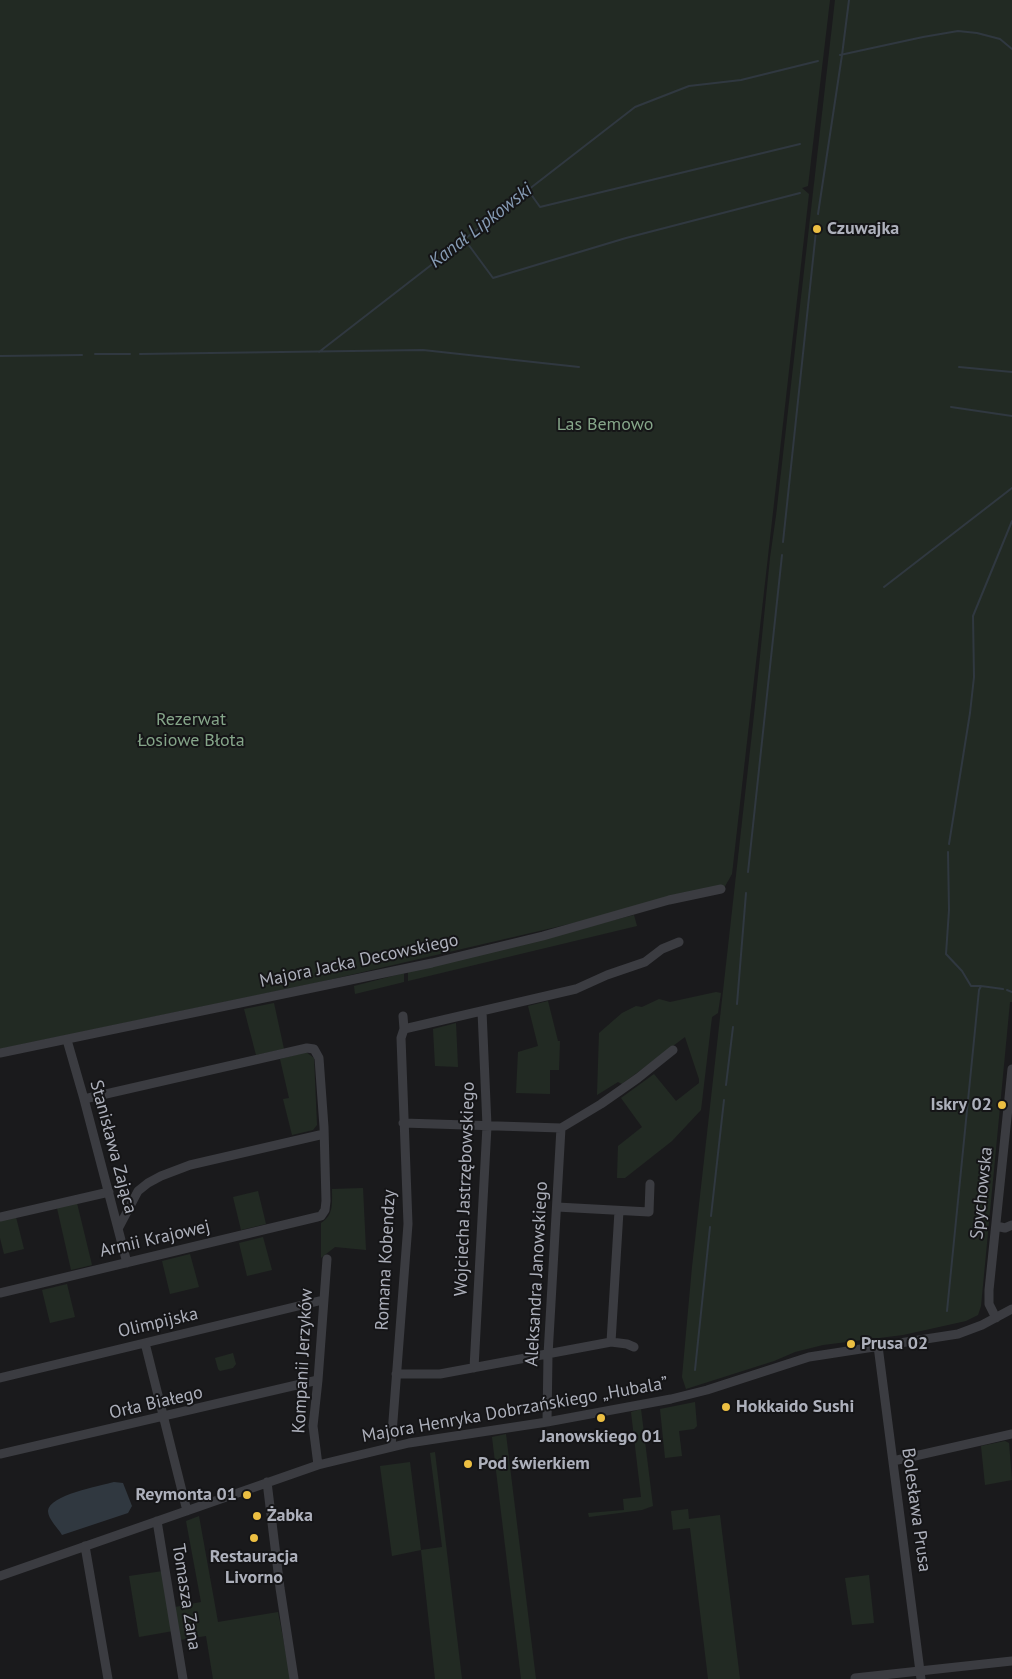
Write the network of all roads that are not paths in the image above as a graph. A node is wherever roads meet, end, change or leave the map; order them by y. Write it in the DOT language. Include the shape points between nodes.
graph roads {
  1 [pos="721,889"];
  2 [pos="679,942"];
  3 [pos="482,1011"];
  4 [pos="403,1016"];
  5 [pos="404,1029"];
  6 [pos="67,1040"];
  7 [pos="673,1050"];
  8 [pos="0,1053"];
  9 [pos="1012,1069"];
  10 [pos="84,1099"];
  11 [pos="403,1123"];
  12 [pos="487,1126"];
  13 [pos="561,1128"];
  14 [pos="324,1134"];
  15 [pos="1008,1144"];
  16 [pos="650,1184"];
  17 [pos="109,1192"];
  18 [pos="557,1207"];
  19 [pos="619,1210"];
  20 [pos="0,1217"];
  21 [pos="1012,1225"];
  22 [pos="996,1226"];
  23 [pos="118,1229"];
  24 [pos="326,1259"];
  25 [pos="127,1263"];
  26 [pos="0,1293"];
  27 [pos="323,1300"];
  28 [pos="1012,1309"];
  29 [pos="996,1318"];
  30 [pos="611,1342"];
  31 [pos="145,1343"];
  32 [pos="878,1346"];
  33 [pos="634,1347"];
  34 [pos="548,1355"];
  35 [pos="474,1368"];
  36 [pos="396,1374"];
  37 [pos="0,1378"];
  38 [pos="318,1380"];
  39 [pos="163,1418"];
  40 [pos="547,1422"];
  41 [pos="1012,1434"];
  42 [pos="1012,1439"];
  43 [pos="391,1447"];
  44 [pos="0,1454"];
  45 [pos="893,1461"];
  46 [pos="318,1466"];
  47 [pos="267,1482"];
  48 [pos="187,1511"];
  49 [pos="157,1521"];
  50 [pos="85,1546"];
  51 [pos="0,1576"];
  52 [pos="1012,1661"];
  53 [pos="921,1675"];
  54 [pos="855,1678"];
  55 [pos="108,1679"];
  56 [pos="183,1679"];
  57 [pos="294,1679"];
  1 -- 6 [label="street, Majora Jacka Decowskiego" via="432,963"];
  2 -- 3 [label="street" via="662,949 645,962 582,987"];
  3 -- 5 [label="street"];
  3 -- 12 [label="street, Wojciecha Jastrzębowskiego"];
  4 -- 5 [label="street, Romana Kobendzy"];
  5 -- 11 [label="street, Romana Kobendzy" via="401,1038"];
  6 -- 8 [label="street, Majora Jacka Decowskiego"];
  6 -- 10 [label="street, Stanisława Zająca"];
  7 -- 13 [label="street" via="601,1104"];
  9 -- 15 [label="street, Spychowska"];
  10 -- 14 [label="street" via="314,1049 320,1058"];
  10 -- 17 [label="street, Stanisława Zająca"];
  11 -- 12 [label="street"];
  11 -- 36 [label="street, Romana Kobendzy" via="408,1224"];
  12 -- 13 [label="street"];
  12 -- 35 [label="street, Wojciecha Jastrzębowskiego"];
  13 -- 18 [label="street, Aleksandra Janowskiego"];
  14 -- 23 [label="street" via="190,1165 161,1176 138,1191"];
  14 -- 25 [label="street, Armii Krajowej" via="326,1201 323,1214"];
  15 -- 22 [label="street, Spychowska"];
  16 -- 19 [label="street" via="649,1212"];
  17 -- 20 [label="street"];
  17 -- 23 [label="street, Stanisława Zająca"];
  18 -- 19 [label="street"];
  18 -- 34 [label="street, Aleksandra Janowskiego"];
  19 -- 30 [label="street"];
  21 -- 22 [label="street" via="1005,1228"];
  22 -- 29 [label="street, Spychowska" via="988,1298"];
  23 -- 25 [label="street, Stanisława Zająca"];
  24 -- 27 [label="street, Kompanii Jerzyków"];
  25 -- 26 [label="street, Armii Krajowej"];
  27 -- 31 [label="street, Olimpijska"];
  27 -- 38 [label="street, Kompanii Jerzyków"];
  28 -- 29 [label="street, Majora Henryka Dobrzańskiego „Hubala”"];
  29 -- 32 [label="street, Majora Henryka Dobrzańskiego „Hubala”" via="958,1334"];
  30 -- 33 [label="street"];
  30 -- 34 [label="street"];
  31 -- 37 [label="street, Olimpijska"];
  31 -- 39 [label="street"];
  32 -- 40 [label="street, Majora Henryka Dobrzańskiego „Hubala”" via="809,1357 671,1399"];
  32 -- 45 [label="street, Bolesława Prusa"];
  34 -- 35 [label="street"];
  34 -- 40 [label="street, Aleksandra Janowskiego"];
  35 -- 36 [label="street" via="440,1374"];
  36 -- 43 [label="street, Romana Kobendzy"];
  38 -- 39 [label="street, Orła Białego"];
  38 -- 46 [label="street, Kompanii Jerzyków" via="313,1426"];
  39 -- 44 [label="street, Orła Białego"];
  39 -- 48 [label="street"];
  40 -- 43 [label="street, Majora Henryka Dobrzańskiego „Hubala”"];
  41 -- 42 [label="street"];
  41 -- 45 [label="street"];
  43 -- 46 [label="street, Majora Henryka Dobrzańskiego „Hubala”"];
  45 -- 53 [label="street, Bolesława Prusa"];
  46 -- 47 [label="street, Majora Henryka Dobrzańskiego „Hubala”"];
  47 -- 48 [label="street, Majora Henryka Dobrzańskiego „Hubala”"];
  47 -- 57 [label="street"];
  48 -- 49 [label="street, Majora Henryka Dobrzańskiego „Hubala”"];
  49 -- 50 [label="street, Majora Henryka Dobrzańskiego „Hubala”"];
  49 -- 56 [label="street, Tomasza Zana"];
  50 -- 51 [label="street, Majora Henryka Dobrzańskiego „Hubala”"];
  50 -- 55 [label="street"];
  52 -- 53 [label="street"];
  53 -- 54 [label="street"];
}
